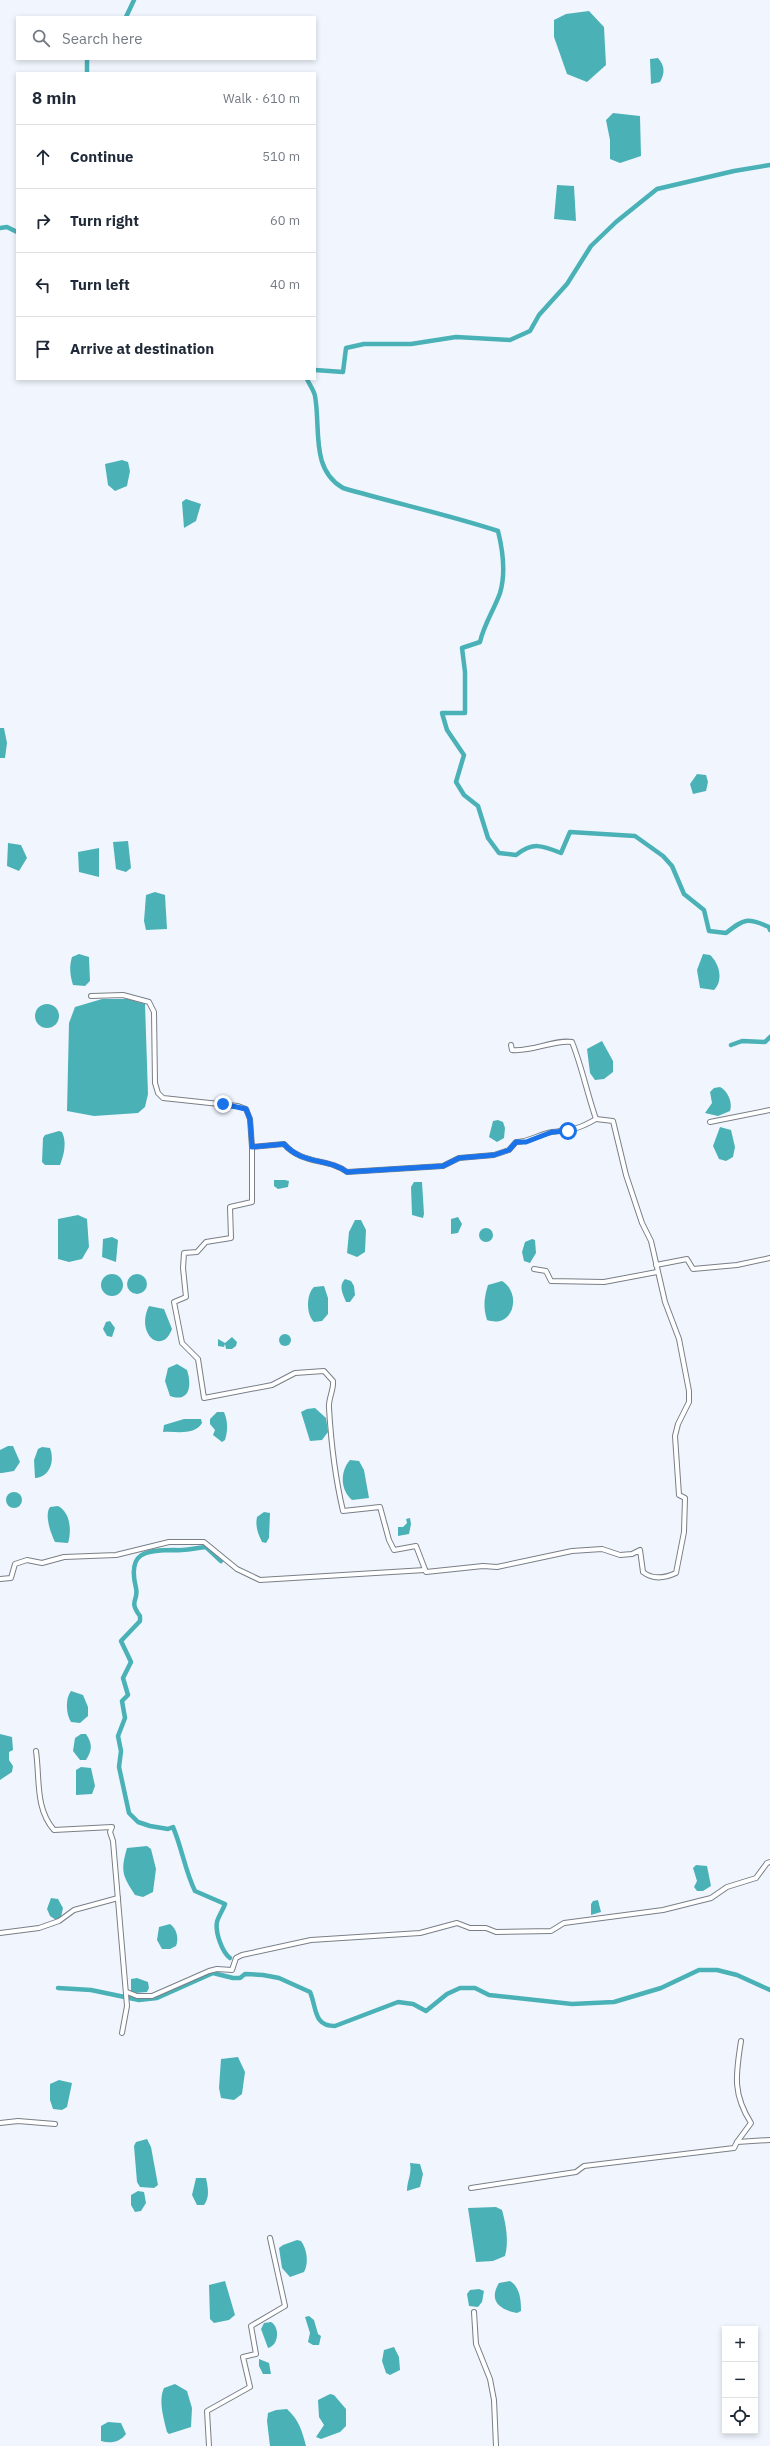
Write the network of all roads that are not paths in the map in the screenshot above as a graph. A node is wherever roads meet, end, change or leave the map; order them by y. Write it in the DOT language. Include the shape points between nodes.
graph roads {
  1 [pos="91,996"];
  2 [pos="511,1045"];
  3 [pos="770,1110"];
  4 [pos="596,1119"];
  5 [pos="710,1122"];
  6 [pos="252,1147"];
  7 [pos="770,1258"];
  8 [pos="656,1265"];
  9 [pos="534,1269"];
  10 [pos="657,1272"];
  11 [pos="425,1570"];
  12 [pos="0,1579"];
  13 [pos="36,1751"];
  14 [pos="770,1862"];
  15 [pos="118,1898"];
  16 [pos="0,1933"];
  17 [pos="127,1992"];
  18 [pos="122,2033"];
  19 [pos="741,2041"];
  20 [pos="0,2123"];
  21 [pos="55,2124"];
  22 [pos="770,2140"];
  23 [pos="737,2142"];
  24 [pos="471,2188"];
  25 [pos="270,2238"];
  26 [pos="474,2312"];
  27 [pos="209,2446"];
  28 [pos="496,2446"];
  1 -- 6 [label="street" via="123,995 149,1002 154,1012 155,1083 158,1093 163,1098 214,1102 246,1109 250,1119"];
  2 -- 4 [label="street" via="512,1050 521,1051 553,1045 563,1040 572,1042 579,1057 584,1085"];
  3 -- 5 [label="street"];
  4 -- 6 [label="street" via="580,1128 552,1132 526,1142 516,1142 509,1150 494,1155 459,1158 443,1166 347,1172 342,1168 291,1153 284,1144"];
  4 -- 8 [label="street" via="613,1121 626,1175 642,1223 651,1241"];
  6 -- 11 [label="street" via="252,1202 230,1208 230,1238 206,1242 196,1252 184,1254 186,1297 174,1302 182,1343 198,1359 204,1398 272,1385 295,1374 324,1371 333,1381 334,1391 328,1406 343,1511 380,1507 394,1550 416,1546"];
  7 -- 8 [label="street" via="710,1268 693,1269 687,1259"];
  8 -- 10 [label="street"];
  9 -- 10 [label="street" via="546,1271 551,1281 590,1283"];
  10 -- 11 [label="street" via="670,1319 679,1339 690,1402 678,1424 675,1436 679,1495 685,1498 686,1510 676,1573 666,1578 649,1577 643,1572 640,1550 620,1555 602,1549 572,1551 497,1567 426,1572"];
  11 -- 12 [label="street" via="260,1580 237,1569 209,1543 169,1542 116,1555 64,1557 42,1563 27,1560 15,1564 11,1578"];
  13 -- 15 [label="street" via="40,1781 38,1796 47,1821 54,1830 112,1827 110,1832"];
  14 -- 17 [label="street" via="756,1878 727,1887 710,1898 671,1908 617,1918 564,1923 551,1930 496,1932 457,1923 420,1933 310,1940 242,1955 236,1958 232,1970 217,1969 152,1996 137,1996"];
  15 -- 16 [label="street" via="74,1910 59,1921 39,1928"];
  15 -- 17 [label="street"];
  17 -- 18 [label="street" via="127,2016"];
  19 -- 23 [label="street" via="736,2079 740,2107 751,2123"];
  20 -- 21 [label="street" via="18,2121"];
  22 -- 23 [label="street"];
  23 -- 24 [label="street" via="734,2148 584,2166 576,2172"];
  25 -- 27 [label="street" via="285,2306 251,2326 256,2354 243,2357 250,2387 207,2410"];
  26 -- 28 [label="street" via="476,2344 490,2379 494,2400"];
}
